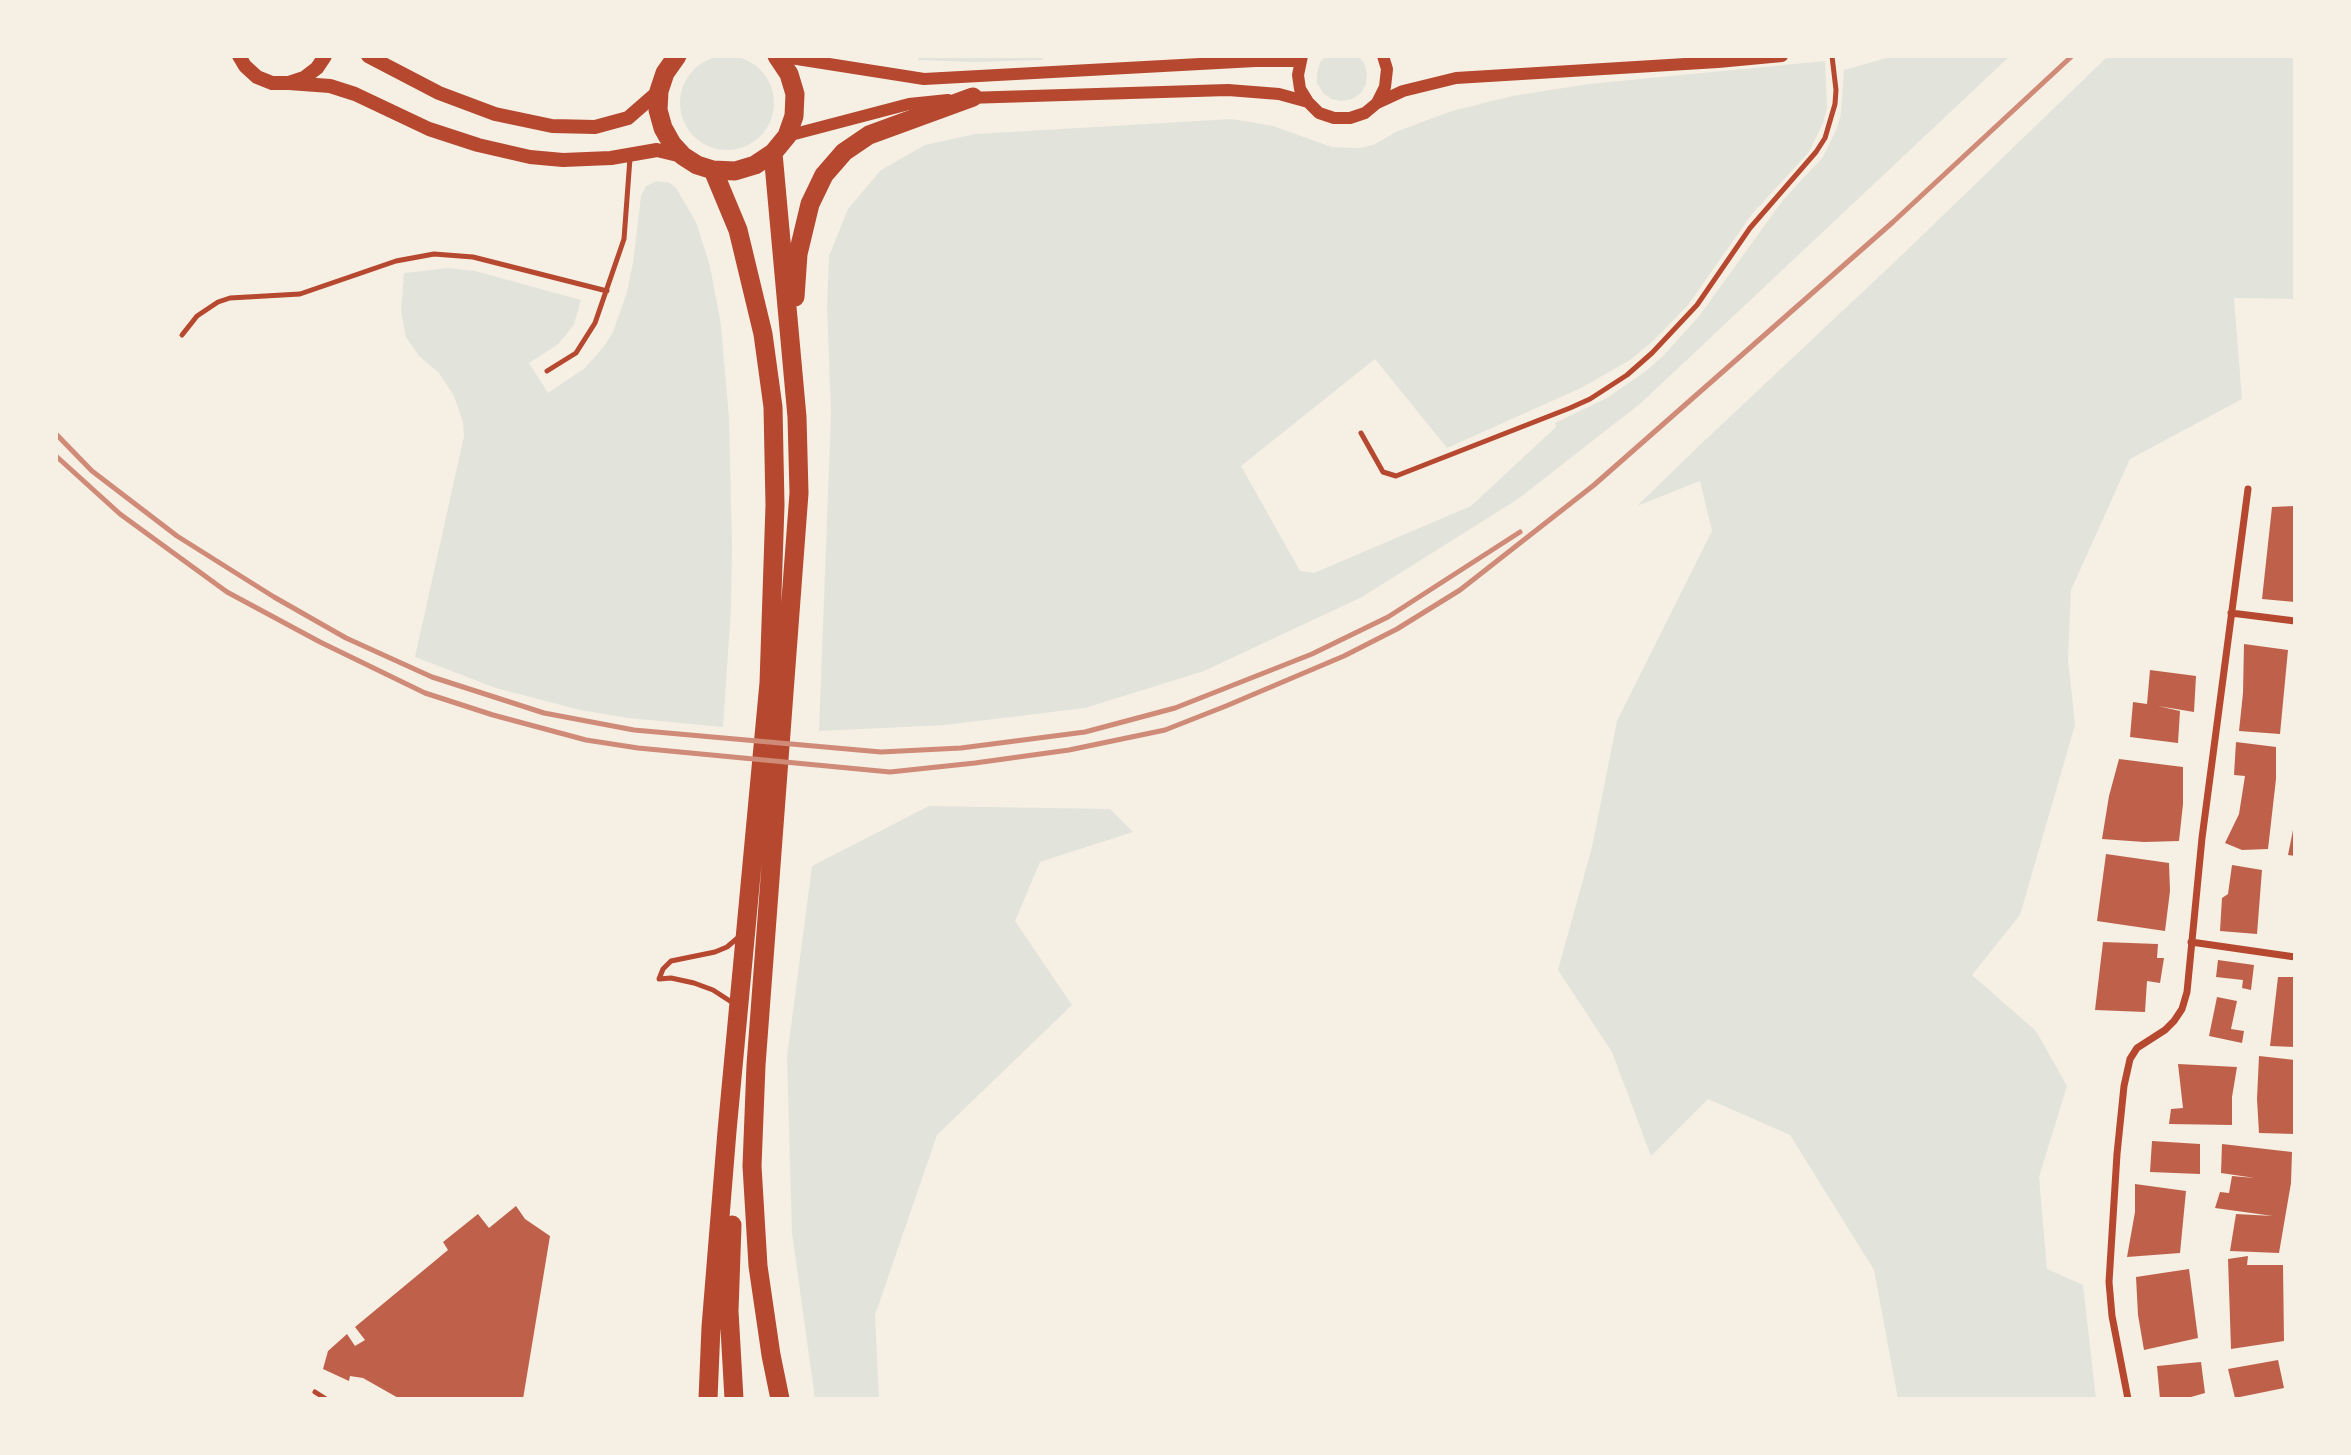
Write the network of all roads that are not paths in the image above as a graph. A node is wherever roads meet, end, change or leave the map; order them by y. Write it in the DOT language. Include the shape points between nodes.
graph roads {
  1 [pos="325,56"];
  2 [pos="368,56"];
  3 [pos="777,56"];
  4 [pos="1383,56"];
  5 [pos="1782,56"];
  6 [pos="1832,56"];
  7 [pos="676,57"];
  8 [pos="239,58"];
  9 [pos="1301,58"];
  10 [pos="289,83"];
  11 [pos="659,91"];
  12 [pos="973,97"];
  13 [pos="1308,102"];
  14 [pos="1377,103"];
  15 [pos="786,136"];
  16 [pos="773,153"];
  17 [pos="630,155"];
  18 [pos="683,156"];
  19 [pos="713,170"];
  20 [pos="607,291"];
  21 [pos="182,335"];
  22 [pos="790,344"];
  23 [pos="547,371"];
  24 [pos="1361,433"];
  25 [pos="2248,489"];
  26 [pos="2231,613"];
  27 [pos="2295,621"];
  28 [pos="746,929"];
  29 [pos="2191,942"];
  30 [pos="2295,957"];
  31 [pos="738,1007"];
  32 [pos="756,1065"];
  33 [pos="711,1328"];
  34 [pos="315,1392"];
  35 [pos="326,1399"];
  36 [pos="694,1399"];
  37 [pos="708,1399"];
  38 [pos="734,1399"];
  39 [pos="780,1399"];
  40 [pos="2128,1399"];
  1 -- 10 [label="main road" via="304,78"];
  2 -- 11 [label="main road" via="439,93 495,114 552,126 595,127 628,118"];
  3 -- 9 [label="street" via="923,79"];
  3 -- 15 [label="highway" via="795,94 794,116"];
  4 -- 14 [label="street" via="1385,87"];
  5 -- 14 [label="street" via="1456,78 1403,91"];
  6 -- 24 [label="lane" via="1835,104 1816,152 1750,228 1697,305 1640,364 1570,408 1396,477 1383,472"];
  7 -- 11 [label="highway"];
  8 -- 10 [label="main road" via="257,77"];
  9 -- 13 [label="street" via="1300,89"];
  10 -- 17 [label="main road" via="330,86 429,129 530,157 563,160"];
  11 -- 18 [label="highway" via="663,128"];
  12 -- 13 [label="street" via="1228,90 1279,94"];
  12 -- 15 [label="street" via="909,104"];
  12 -- 22 [label="highway" via="869,135 844,152 824,175 810,204 799,254"];
  13 -- 14 [label="street" via="1319,113 1334,118 1365,113"];
  15 -- 16 [label="highway"];
  16 -- 19 [label="highway" via="735,171"];
  16 -- 22 [label="highway"];
  17 -- 18 [label="main road" via="657,150"];
  17 -- 20 [label="lane" via="626,228"];
  18 -- 19 [label="highway"];
  19 -- 28 [label="highway" via="748,263 763,334 775,452 769,683"];
  20 -- 21 [label="lane" via="474,257 434,254 396,261 300,294 218,302 197,316"];
  20 -- 23 [label="lane" via="583,344"];
  22 -- 32 [label="highway" via="799,493"];
  25 -- 26 [label="street"];
  26 -- 27 [label="street"];
  26 -- 29 [label="street"];
  28 -- 31 [label="highway"];
  28 -- 31 [label="lane" via="715,952 671,961 659,979 694,983"];
  29 -- 30 [label="street"];
  29 -- 40 [label="street" via="2182,1009 2165,1030 2137,1048 2124,1086 2109,1282"];
  31 -- 33 [label="highway"];
  32 -- 38 [label="highway" via="739,1157 732,1238 729,1344"];
  32 -- 39 [label="highway" via="754,1216"];
  33 -- 36 [label="highway"];
  33 -- 37 [label="highway"];
  34 -- 35 [label="lane"];
}
